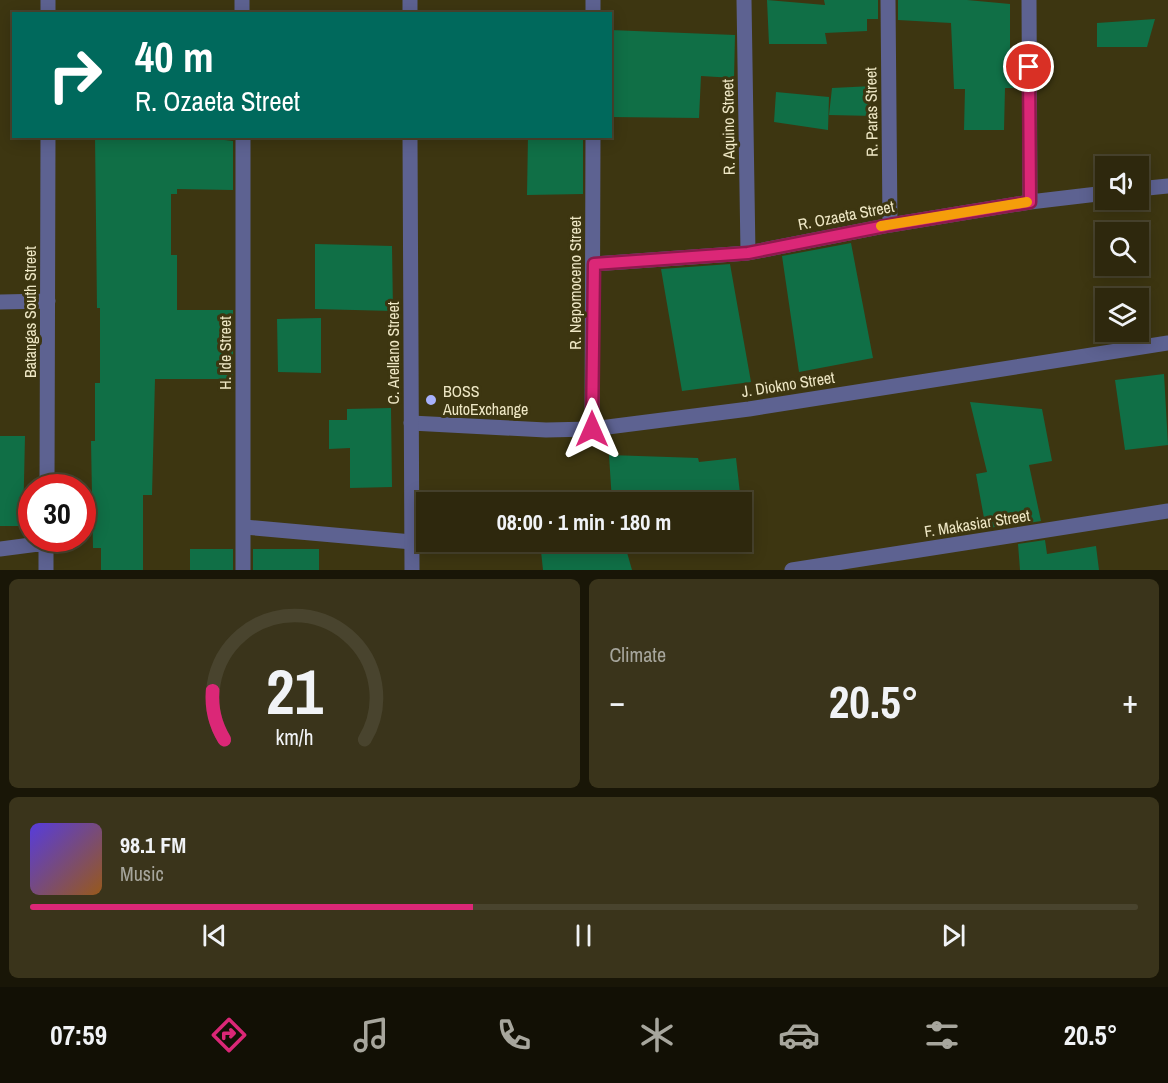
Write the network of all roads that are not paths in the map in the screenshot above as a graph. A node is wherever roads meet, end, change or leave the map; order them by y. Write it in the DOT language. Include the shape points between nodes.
graph roads {
  1 [pos="744,0"];
  2 [pos="888,0"];
  3 [pos="1029,0"];
  4 [pos="48,138"];
  5 [pos="243,138"];
  6 [pos="410,138"];
  7 [pos="593,138"];
  8 [pos="1168,186"];
  9 [pos="1149,188"];
  10 [pos="1095,194"];
  11 [pos="1030,202"];
  12 [pos="890,225"];
  13 [pos="748,253"];
  14 [pos="594,264"];
  15 [pos="48,301"];
  16 [pos="0,302"];
  17 [pos="1168,343"];
  18 [pos="411,423"];
  19 [pos="592,429"];
  20 [pos="47,474"];
  21 [pos="1168,511"];
  22 [pos="244,527"];
  23 [pos="412,542"];
  24 [pos="18,546"];
  25 [pos="0,549"];
  26 [pos="46,552"];
  27 [pos="46,570"];
  28 [pos="243,570"];
  29 [pos="412,570"];
  30 [pos="792,570"];
  1 -- 13 [label="street, R. Aquino Street"];
  2 -- 12 [label="street, R. Paras Street"];
  3 -- 11 [label="street"];
  4 -- 15 [label="street, Batangas South Street"];
  5 -- 22 [label="street, H. Ide Street"];
  6 -- 18 [label="street, C. Arellano Street"];
  7 -- 14 [label="street, R. Nepomoceno Street"];
  8 -- 9 [label="street"];
  10 -- 11 [label="street, R. Ozaeta Street"];
  11 -- 12 [label="street, R. Ozaeta Street"];
  12 -- 13 [label="street, R. Ozaeta Street"];
  13 -- 14 [label="street, R. Ozaeta Street"];
  14 -- 19 [label="street, R. Nepomoceno Street"];
  15 -- 16 [label="street"];
  15 -- 20 [label="street, Batangas South Street"];
  17 -- 19 [label="street, J. Diokno Street" via="749,409"];
  18 -- 19 [label="street, J. Diokno Street"];
  18 -- 23 [label="street, C. Arellano Street"];
  21 -- 30 [label="street, F. Makasiar Street"];
  22 -- 23 [label="street"];
  22 -- 28 [label="street, H. Ide Street"];
  23 -- 29 [label="street, C. Arellano Street"];
  24 -- 25 [label="street"];
  26 -- 27 [label="street"];
}
